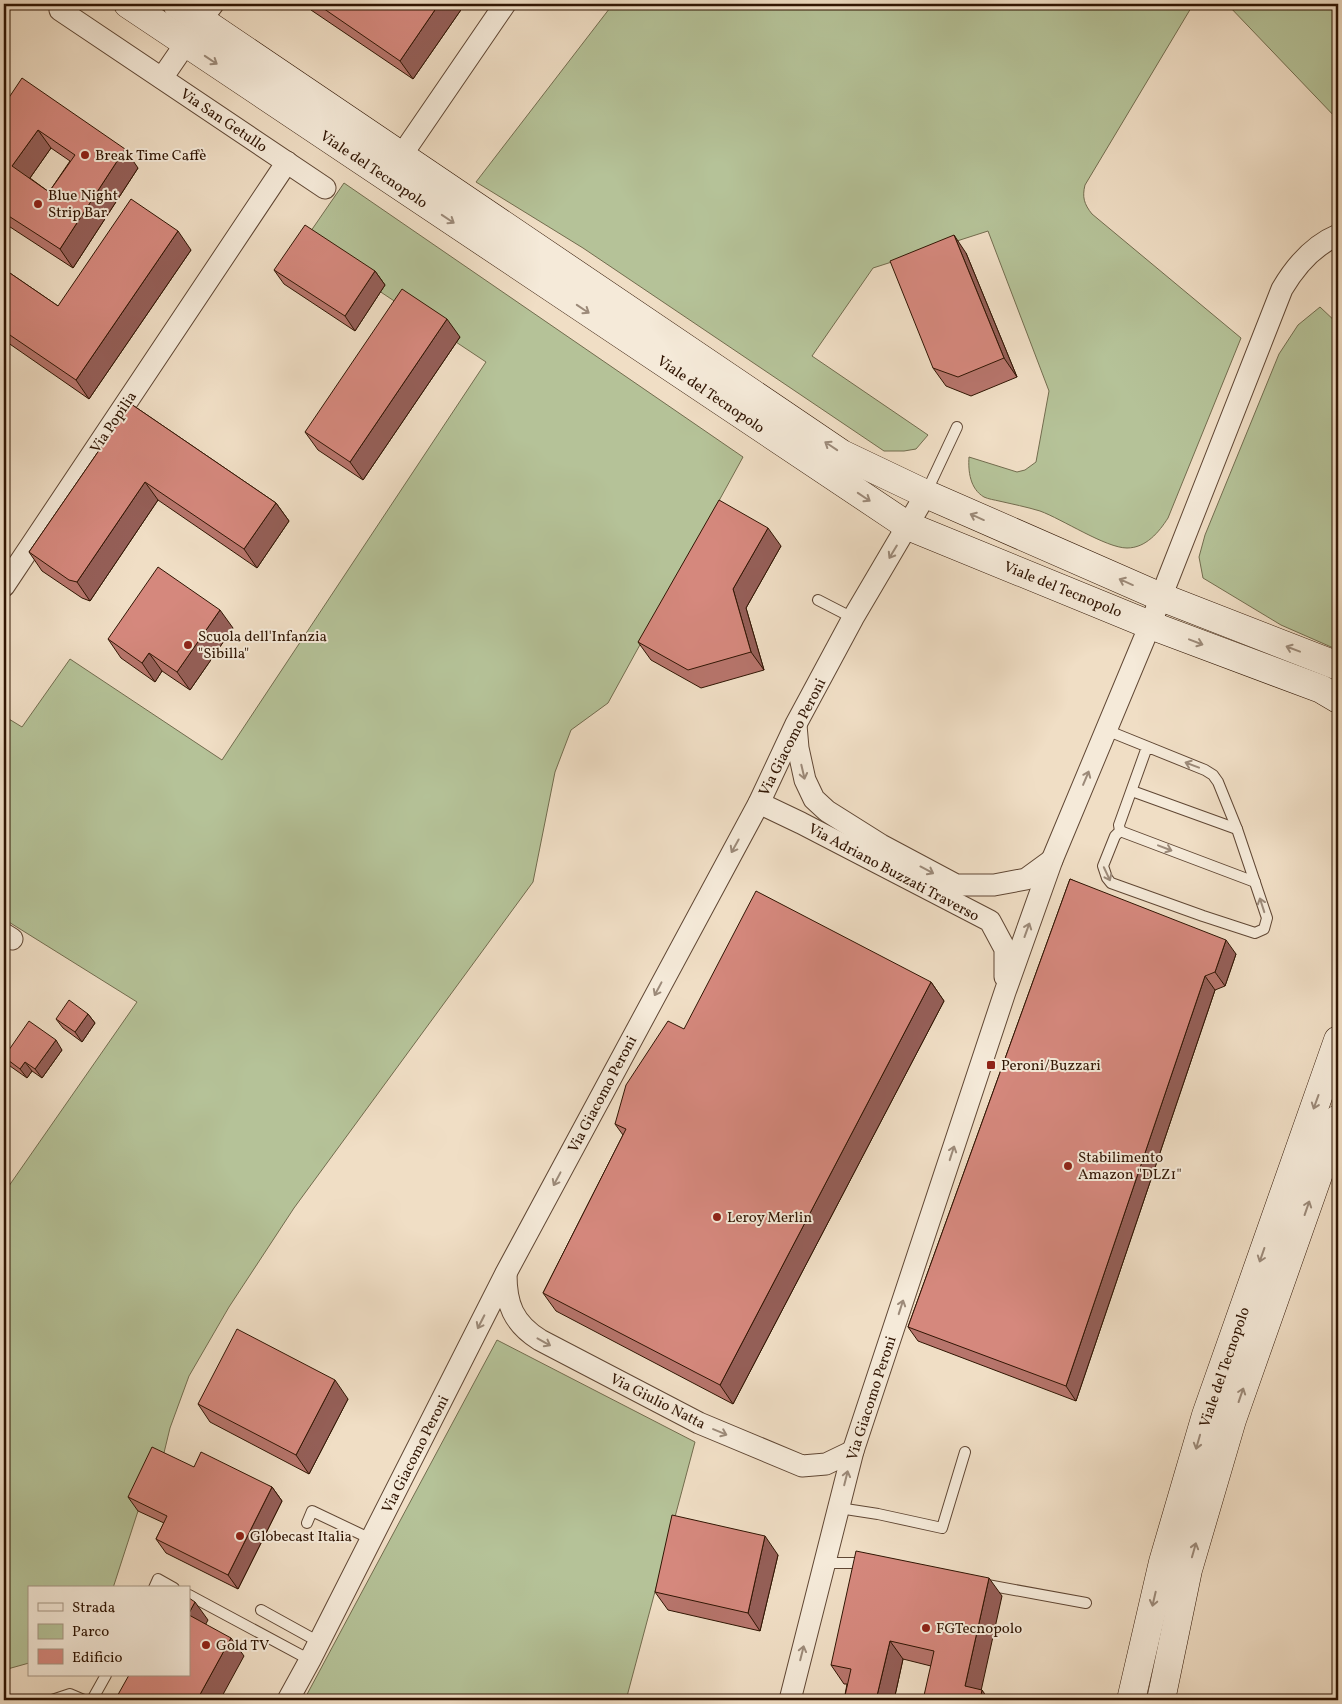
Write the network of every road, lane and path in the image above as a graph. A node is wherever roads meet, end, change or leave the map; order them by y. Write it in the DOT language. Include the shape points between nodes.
graph roads {
  1 [pos="128,4"];
  2 [pos="177,4"];
  3 [pos="505,4"];
  4 [pos="60,10"];
  5 [pos="207,12"];
  6 [pos="186,43"];
  7 [pos="162,78"];
  8 [pos="401,156"];
  9 [pos="287,162"];
  10 [pos="325,188"];
  11 [pos="1338,235"];
  12 [pos="956,427"];
  13 [pos="926,494"];
  14 [pos="908,526"];
  15 [pos="4,586"];
  16 [pos="1161,597"];
  17 [pos="818,600"];
  18 [pos="853,618"];
  19 [pos="1150,625"];
  20 [pos="1338,666"];
  21 [pos="1338,699"];
  22 [pos="796,724"];
  23 [pos="1106,730"];
  24 [pos="1147,747"];
  25 [pos="1132,791"];
  26 [pos="758,803"];
  27 [pos="1237,829"];
  28 [pos="1120,831"];
  29 [pos="1052,860"];
  30 [pos="1255,882"];
  31 [pos="1005,992"];
  32 [pos="1338,1040"];
  33 [pos="1338,1120"];
  34 [pos="506,1274"];
  35 [pos="853,1451"];
  36 [pos="965,1452"];
  37 [pos="839,1508"];
  38 [pos="307,1523"];
  39 [pos="372,1539"];
  40 [pos="825,1562"];
  41 [pos="880,1565"];
  42 [pos="975,1582"];
  43 [pos="155,1586"];
  44 [pos="170,1586"];
  45 [pos="190,1596"];
  46 [pos="1086,1603"];
  47 [pos="261,1610"];
  48 [pos="315,1651"];
  49 [pos="105,1676"];
  50 [pos="52,1700"];
  51 [pos="84,1700"];
  52 [pos="92,1700"];
  53 [pos="288,1700"];
  54 [pos="790,1700"];
  55 [pos="1131,1700"];
  56 [pos="1161,1700"];
  1 -- 6 [label="main road, Viale del Tecnopolo"];
  2 -- 5 [label="main road, Viale del Tecnopolo"];
  3 -- 8 [label="street"];
  4 -- 7 [label="street, Via San Getullo"];
  5 -- 8 [label="main road, Viale del Tecnopolo"];
  6 -- 7 [label="street"];
  6 -- 14 [label="main road, Viale del Tecnopolo, one-way"];
  7 -- 9 [label="street, Via San Getullo"];
  13 -- 8 [label="main road, Viale del Tecnopolo, one-way" via="842,454"];
  9 -- 10 [label="street, Via San Getullo"];
  9 -- 15 [label="street, Via Popilia"];
  11 -- 16 [label="street, Via Giacomo Peroni" via="1308,256 1282,289"];
  12 -- 13 [label="lane"];
  13 -- 14 [label="street, Via Giacomo Peroni"];
  16 -- 13 [label="main road, Viale del Tecnopolo, one-way"];
  14 -- 18 [label="street, Via Giacomo Peroni, one-way"];
  14 -- 19 [label="main road, Viale del Tecnopolo"];
  16 -- 19 [label="street, Via Giacomo Peroni"];
  20 -- 16 [label="main road, Viale del Tecnopolo, one-way"];
  17 -- 18 [label="lane"];
  18 -- 22 [label="street, Via Giacomo Peroni"];
  19 -- 21 [label="main road, Viale del Tecnopolo, one-way" via="1321,689"];
  19 -- 23 [label="street, Via Giacomo Peroni"];
  22 -- 26 [label="street, Via Giacomo Peroni"];
  22 -- 29 [label="street, Via Adriano Buzzati Traverso, one-way" via="805,780 814,799 827,811 881,845 948,881 956,885 994,885 1026,879"];
  23 -- 24 [label="lane"];
  29 -- 23 [label="street, Via Giacomo Peroni, one-way"];
  24 -- 25 [label="lane"];
  27 -- 24 [label="lane, one-way" via="1213,775"];
  25 -- 27 [label="lane"];
  25 -- 28 [label="lane" via="1119,825"];
  26 -- 31 [label="street, Via Adriano Buzzati Traverso" via="990,921 1005,949"];
  26 -- 34 [label="street, Via Giacomo Peroni, one-way"];
  27 -- 30 [label="lane"];
  28 -- 30 [label="lane, one-way"];
  28 -- 30 [label="lane, one-way" via="1103,866 1111,882 1255,933 1264,929 1267,918"];
  31 -- 29 [label="street, Via Giacomo Peroni, one-way"];
  35 -- 31 [label="street, Via Giacomo Peroni, one-way"];
  32 -- 55 [label="main road, Viale del Tecnopolo, one-way" via="1206,1414 1163,1562"];
  56 -- 33 [label="main road, Viale del Tecnopolo, one-way" via="1188,1570 1232,1420"];
  34 -- 35 [label="street, Via Giulio Natta, one-way" via="509,1303 526,1330 699,1423 802,1466 826,1464"];
  34 -- 39 [label="street, Via Giacomo Peroni, one-way"];
  37 -- 35 [label="street, Via Giacomo Peroni, one-way"];
  36 -- 37 [label="lane" via="942,1528"];
  37 -- 40 [label="street, Via Giacomo Peroni"];
  38 -- 39 [label="lane" via="312,1511"];
  39 -- 48 [label="street, Via Giacomo Peroni"];
  40 -- 41 [label="lane"];
  54 -- 40 [label="street, Via Giacomo Peroni, one-way"];
  42 -- 46 [label="lane"];
  43 -- 44 [label="lane" via="158,1579"];
  45 -- 48 [label="lane"];
  47 -- 48 [label="lane"];
  48 -- 53 [label="street, Via Giacomo Peroni"];
  49 -- 52 [label="lane"];
  50 -- 51 [label="lane" via="70,1694"];
}
